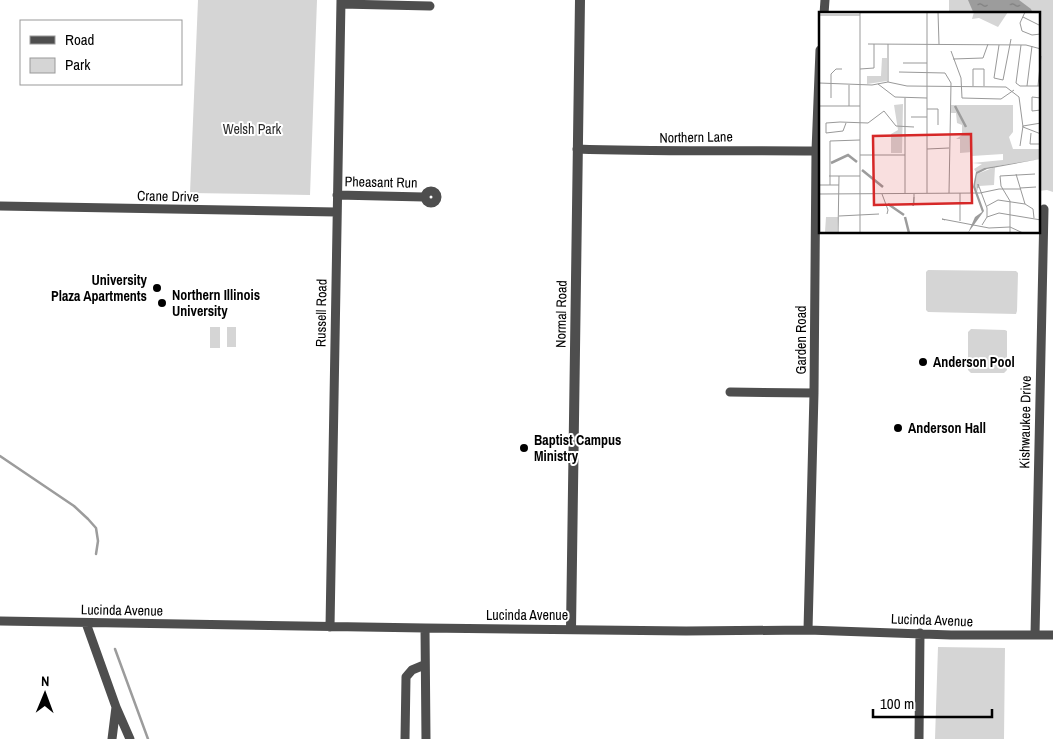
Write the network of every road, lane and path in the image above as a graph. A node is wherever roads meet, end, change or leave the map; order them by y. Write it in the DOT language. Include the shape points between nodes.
graph roads {
  1 [pos="580,0"];
  2 [pos="341,2"];
  3 [pos="430,6"];
  4 [pos="819,75"];
  5 [pos="577,149"];
  6 [pos="816,151"];
  7 [pos="336,195"];
  8 [pos="424,196"];
  9 [pos="0,206"];
  10 [pos="1044,208"];
  11 [pos="336,212"];
  12 [pos="730,392"];
  13 [pos="814,393"];
  14 [pos="0,621"];
  15 [pos="86,623"];
  16 [pos="330,627"];
  17 [pos="425,628"];
  18 [pos="571,629"];
  19 [pos="808,630"];
  20 [pos="920,633"];
  21 [pos="1035,635"];
  22 [pos="1053,635"];
  23 [pos="424,665"];
  24 [pos="116,707"];
  25 [pos="112,739"];
  26 [pos="130,739"];
  27 [pos="405,739"];
  28 [pos="426,739"];
  29 [pos="919,739"];
  1 -- 5 [label="street, Normal Road"];
  2 -- 3 [label="street"];
  2 -- 7 [label="street, Russell Road"];
  4 -- 6 [label="street, Garden Road"];
  5 -- 6 [label="street, Northern Lane"];
  5 -- 18 [label="street, Normal Road"];
  6 -- 13 [label="street, Garden Road"];
  7 -- 8 [label="street, Pheasant Run"];
  7 -- 11 [label="street, Russell Road"];
  9 -- 11 [label="street, Crane Drive"];
  10 -- 21 [label="street, Kishwaukee Drive"];
  11 -- 16 [label="street, Russell Road"];
  12 -- 13 [label="street"];
  13 -- 19 [label="street, Garden Road"];
  14 -- 15 [label="street, Lucinda Avenue"];
  15 -- 16 [label="street, Lucinda Avenue"];
  15 -- 24 [label="street"];
  16 -- 17 [label="street, Lucinda Avenue"];
  17 -- 18 [label="street, Lucinda Avenue"];
  17 -- 23 [label="street"];
  18 -- 19 [label="street, Lucinda Avenue"];
  19 -- 20 [label="street, Lucinda Avenue"];
  20 -- 21 [label="street, Lucinda Avenue"];
  20 -- 29 [label="street"];
  21 -- 22 [label="street, Lucinda Avenue"];
  23 -- 27 [label="street" via="406,677"];
  23 -- 28 [label="street"];
  24 -- 25 [label="street"];
  24 -- 26 [label="street"];
}
